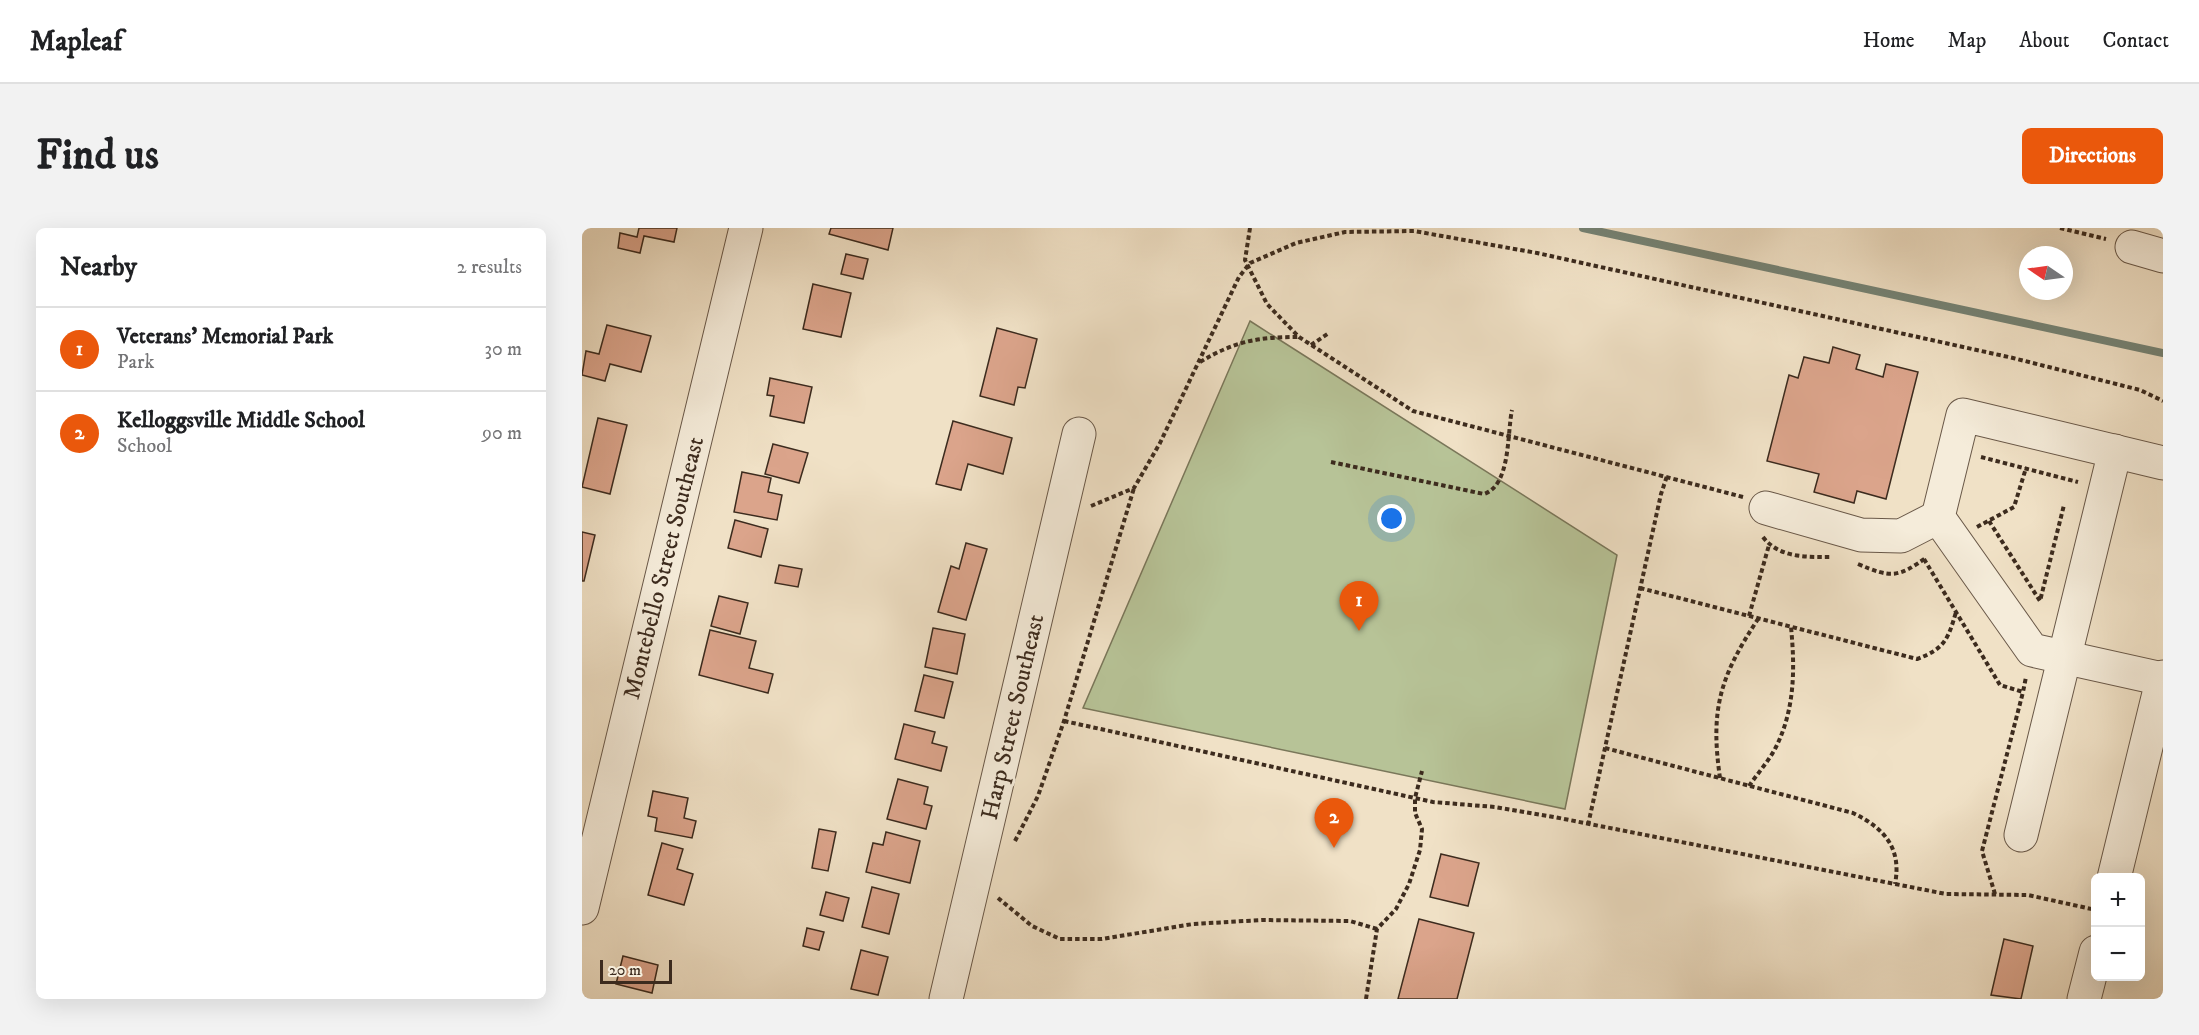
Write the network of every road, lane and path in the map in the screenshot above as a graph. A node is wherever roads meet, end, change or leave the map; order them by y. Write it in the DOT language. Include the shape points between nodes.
graph roads {
  1 [pos="746,228"];
  2 [pos="1250,228"];
  3 [pos="2060,228"];
  4 [pos="2148,252"];
  5 [pos="1247,267"];
  6 [pos="1329,333"];
  7 [pos="1299,337"];
  8 [pos="1311,345"];
  9 [pos="1199,362"];
  10 [pos="2163,401"];
  11 [pos="1512,410"];
  12 [pos="1079,434"];
  13 [pos="1510,437"];
  14 [pos="1954,451"];
  15 [pos="2115,452"];
  16 [pos="1330,462"];
  17 [pos="2163,463"];
  18 [pos="2026,468"];
  19 [pos="1667,476"];
  20 [pos="1134,488"];
  21 [pos="2106,490"];
  22 [pos="2064,505"];
  23 [pos="1759,512"];
  24 [pos="1061,515"];
  25 [pos="1989,521"];
  26 [pos="1946,528"];
  27 [pos="1769,544"];
  28 [pos="1832,558"];
  29 [pos="1924,559"];
  30 [pos="1851,562"];
  31 [pos="1640,588"];
  32 [pos="1956,612"];
  33 [pos="1749,616"];
  34 [pos="1758,619"];
  35 [pos="1791,627"];
  36 [pos="2032,650"];
  37 [pos="2065,657"];
  38 [pos="2163,678"];
  39 [pos="1064,722"];
  40 [pos="1605,748"];
  41 [pos="1422,771"];
  42 [pos="1720,778"];
  43 [pos="1749,786"];
  44 [pos="1415,798"];
  45 [pos="1588,825"];
  46 [pos="2021,835"];
  47 [pos="1014,846"];
  48 [pos="2115,873"];
  49 [pos="989,883"];
  50 [pos="1895,884"];
  51 [pos="1000,900"];
  52 [pos="582,908"];
  53 [pos="2091,909"];
  54 [pos="998,911"];
  55 [pos="1377,929"];
  56 [pos="2091,972"];
  57 [pos="946,999"];
  58 [pos="1366,999"];
  59 [pos="2084,999"];
  1 -- 52 [label="street, Montebello Street Southeast"];
  2 -- 5 [label="path"];
  3 -- 4 [label="path"];
  5 -- 7 [label="path" via="1267,304"];
  5 -- 9 [label="path"];
  5 -- 10 [label="path" via="1296,243 1345,232 1414,231 1537,253 2013,358 2140,390"];
  6 -- 8 [label="path"];
  7 -- 8 [label="path"];
  7 -- 9 [label="path" via="1235,343"];
  8 -- 13 [label="path" via="1413,411"];
  9 -- 20 [label="path"];
  11 -- 13 [label="path"];
  12 -- 24 [label="street, Harp Street Southeast"];
  13 -- 16 [label="path" via="1499,482 1494,490 1484,494"];
  13 -- 19 [label="path"];
  14 -- 15 [label="street" via="1963,415"];
  14 -- 18 [label="path"];
  14 -- 26 [label="street"];
  15 -- 17 [label="street"];
  15 -- 21 [label="street"];
  18 -- 21 [label="path"];
  18 -- 25 [label="path" via="2014,507"];
  19 -- 23 [label="path"];
  19 -- 31 [label="path"];
  20 -- 24 [label="path"];
  20 -- 39 [label="path"];
  21 -- 37 [label="street"];
  22 -- 25 [label="path" via="2040,601"];
  23 -- 26 [label="street" via="1861,535 1901,536"];
  23 -- 27 [label="path"];
  24 -- 49 [label="street, Harp Street Southeast"];
  25 -- 26 [label="path"];
  26 -- 29 [label="path"];
  26 -- 36 [label="street"];
  27 -- 28 [label="path" via="1783,553"];
  27 -- 33 [label="path"];
  29 -- 30 [label="path" via="1896,576"];
  29 -- 32 [label="path"];
  31 -- 33 [label="path"];
  31 -- 40 [label="path"];
  32 -- 35 [label="path" via="1945,643 1917,659"];
  32 -- 36 [label="path" via="2001,685 2023,692"];
  33 -- 34 [label="path"];
  34 -- 35 [label="path"];
  34 -- 42 [label="path" via="1735,654 1719,694 1714,742"];
  35 -- 43 [label="path" via="1795,673 1790,706 1776,747"];
  36 -- 37 [label="street"];
  37 -- 38 [label="street"];
  37 -- 46 [label="street"];
  38 -- 48 [label="street"];
  39 -- 44 [label="path"];
  39 -- 47 [label="path" via="1038,796"];
  40 -- 42 [label="path"];
  40 -- 45 [label="path"];
  41 -- 44 [label="path"];
  42 -- 43 [label="path"];
  43 -- 50 [label="path" via="1853,813 1871,822 1892,842 1898,872"];
  44 -- 45 [label="path" via="1496,807"];
  44 -- 55 [label="path" via="1415,813 1422,829 1420,850 1396,909"];
  45 -- 50 [label="path"];
  49 -- 51 [label="path"];
  49 -- 51 [label="path"];
  49 -- 57 [label="street, Harp Street Southeast"];
  50 -- 53 [label="path" via="1946,894 2028,895"];
  51 -- 54 [label="path"];
  51 -- 55 [label="path" via="1032,926 1060,939 1102,939 1193,924 1262,920 1350,921"];
  55 -- 58 [label="path"];
  56 -- 59 [label="street"];
}
